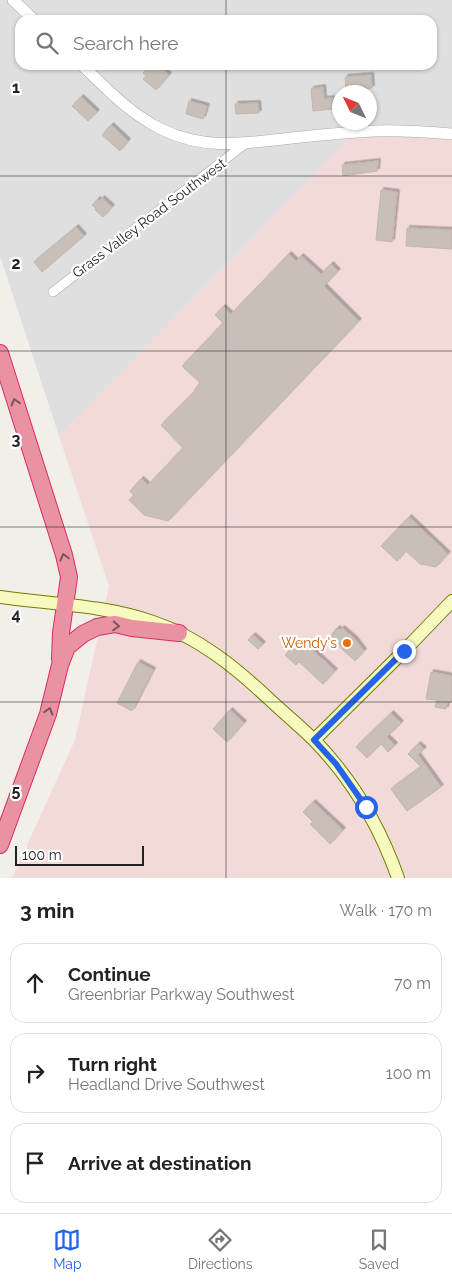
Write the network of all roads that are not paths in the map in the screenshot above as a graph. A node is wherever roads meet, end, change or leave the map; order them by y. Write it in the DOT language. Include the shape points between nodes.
graph roads {
  1 [pos="13,0"];
  2 [pos="29,15"];
  3 [pos="87,70"];
  4 [pos="452,134"];
  5 [pos="246,144"];
  6 [pos="53,292"];
  7 [pos="0,352"];
  8 [pos="0,597"];
  9 [pos="452,601"];
  10 [pos="65,604"];
  11 [pos="180,633"];
  12 [pos="60,665"];
  13 [pos="314,740"];
  14 [pos="0,845"];
  15 [pos="398,878"];
  1 -- 2 [label="street"];
  3 -- 5 [label="street" via="133,113 162,130 189,140"];
  4 -- 5 [label="street" via="376,131"];
  5 -- 6 [label="street, Grass Valley Road Southwest"];
  10 -- 7 [label="highway, one-way" via="69,577 64,555"];
  8 -- 10 [label="main road"];
  9 -- 13 [label="main road"];
  10 -- 11 [label="main road" via="114,611"];
  10 -- 12 [label="highway"];
  12 -- 11 [label="highway, one-way" via="67,647 96,627 115,624"];
  11 -- 13 [label="main road" via="219,656"];
  14 -- 12 [label="highway, one-way" via="48,714"];
  13 -- 15 [label="main road" via="336,764 366,807"];
}
